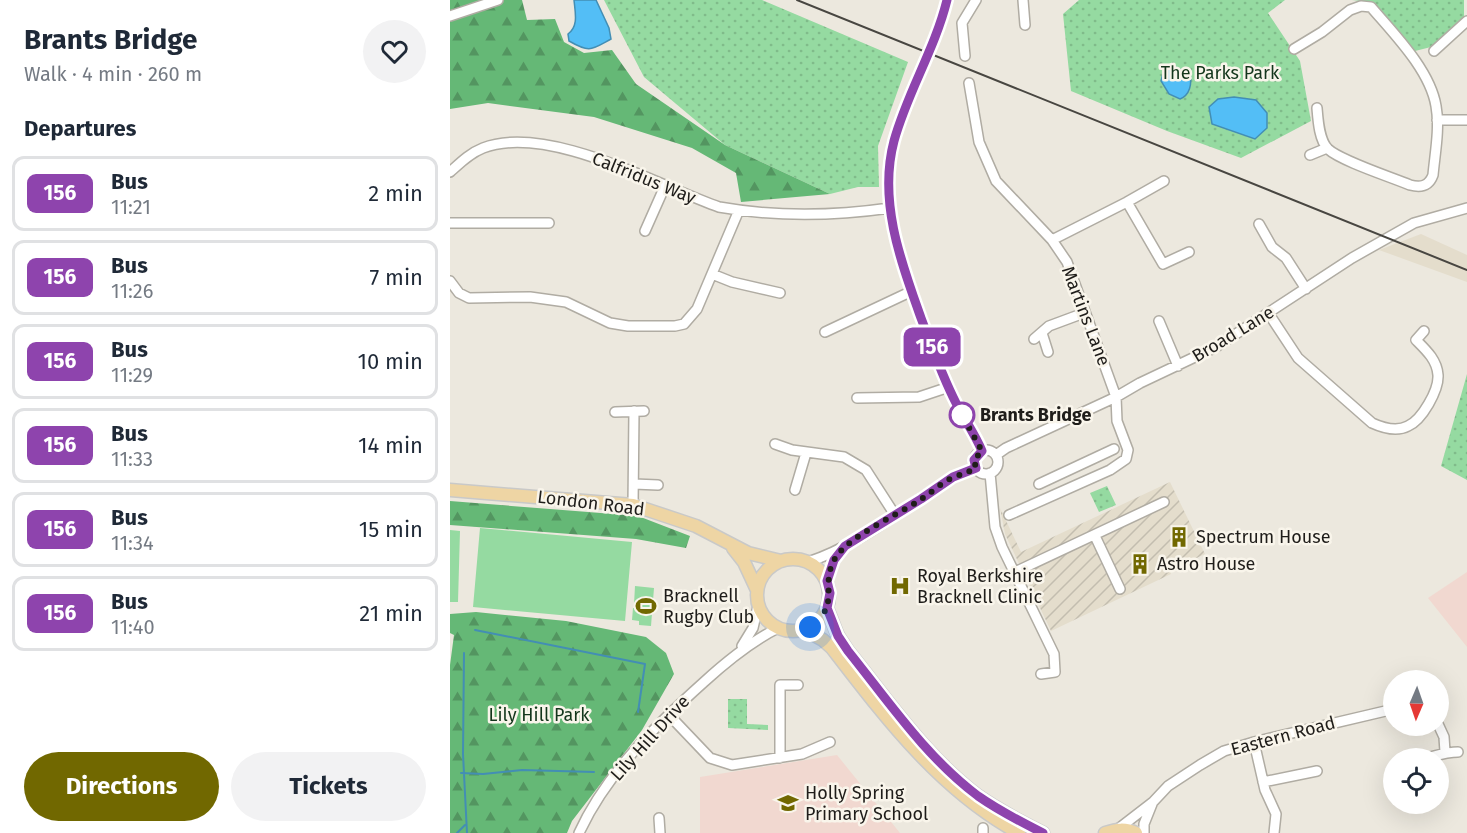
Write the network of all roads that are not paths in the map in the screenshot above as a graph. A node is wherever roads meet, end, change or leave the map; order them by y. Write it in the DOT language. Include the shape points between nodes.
graph roads {
  1 [pos="498,0"];
  2 [pos="947,0"];
  3 [pos="976,0"];
  4 [pos="1023,0"];
  5 [pos="450,16"];
  6 [pos="1467,21"];
  7 [pos="1025,25"];
  8 [pos="1294,49"];
  9 [pos="1434,51"];
  10 [pos="965,56"];
  11 [pos="969,83"];
  12 [pos="1317,108"];
  13 [pos="1437,120"];
  14 [pos="1467,120"];
  15 [pos="1327,148"];
  16 [pos="1310,155"];
  17 [pos="450,172"];
  18 [pos="1164,181"];
  19 [pos="665,186"];
  20 [pos="1127,202"];
  21 [pos="890,208"];
  22 [pos="1467,208"];
  23 [pos="739,210"];
  24 [pos="450,223"];
  25 [pos="549,223"];
  26 [pos="1259,224"];
  27 [pos="645,231"];
  28 [pos="1052,240"];
  29 [pos="1188,252"];
  30 [pos="712,274"];
  31 [pos="450,280"];
  32 [pos="1306,289"];
  33 [pos="912,291"];
  34 [pos="780,293"];
  35 [pos="1084,313"];
  36 [pos="1269,314"];
  37 [pos="1159,321"];
  38 [pos="1424,331"];
  39 [pos="825,332"];
  40 [pos="1048,352"];
  41 [pos="1178,366"];
  42 [pos="949,387"];
  43 [pos="1116,397"];
  44 [pos="857,399"];
  45 [pos="634,411"];
  46 [pos="645,411"];
  47 [pos="615,412"];
  48 [pos="775,444"];
  49 [pos="1114,449"];
  50 [pos="982,451"];
  51 [pos="806,453"];
  52 [pos="996,455"];
  53 [pos="1080,465"];
  54 [pos="976,468"];
  55 [pos="990,473"];
  56 [pos="1087,481"];
  57 [pos="634,484"];
  58 [pos="657,485"];
  59 [pos="450,490"];
  60 [pos="795,490"];
  61 [pos="1039,493"];
  62 [pos="1164,502"];
  63 [pos="633,505"];
  64 [pos="895,515"];
  65 [pos="1009,515"];
  66 [pos="1095,536"];
  67 [pos="726,542"];
  68 [pos="845,546"];
  69 [pos="781,561"];
  70 [pos="808,562"];
  71 [pos="1015,572"];
  72 [pos="827,581"];
  73 [pos="757,590"];
  74 [pos="1120,590"];
  75 [pos="759,606"];
  76 [pos="827,608"];
  77 [pos="778,628"];
  78 [pos="805,630"];
  79 [pos="735,655"];
  80 [pos="1041,674"];
  81 [pos="798,685"];
  82 [pos="1383,710"];
  83 [pos="669,715"];
  84 [pos="830,742"];
  85 [pos="1254,742"];
  86 [pos="1449,752"];
  87 [pos="1458,752"];
  88 [pos="780,758"];
  89 [pos="1317,771"];
  90 [pos="1263,782"];
  91 [pos="1153,802"];
  92 [pos="659,818"];
  93 [pos="1118,829"];
  94 [pos="579,833"];
  95 [pos="660,833"];
  96 [pos="1018,833"];
  97 [pos="1043,833"];
  98 [pos="1105,833"];
  99 [pos="1136,833"];
  100 [pos="1144,833"];
  101 [pos="1274,833"];
  1 -- 5 [label="street"];
  2 -- 21 [label="street" via="894,142"];
  3 -- 10 [label="street" via="962,23"];
  4 -- 7 [label="street"];
  6 -- 9 [label="street"];
  8 -- 13 [label="street" via="1350,10 1371,7 1430,85"];
  11 -- 28 [label="street, Martins Lane" via="979,142 996,181"];
  12 -- 15 [label="street"];
  13 -- 14 [label="street"];
  13 -- 15 [label="street" via="1433,175 1425,186 1410,185"];
  15 -- 16 [label="street"];
  17 -- 19 [label="street, Calfridus Way" via="484,148 507,143 535,144 609,161"];
  18 -- 20 [label="street"];
  19 -- 23 [label="street, Calfridus Way" via="719,207"];
  19 -- 27 [label="street"];
  20 -- 28 [label="street"];
  20 -- 29 [label="street" via="1163,264"];
  21 -- 23 [label="street, Calfridus Way" via="830,214"];
  21 -- 33 [label="street" via="894,237"];
  22 -- 32 [label="street, Broad Lane" via="1414,223"];
  23 -- 30 [label="street"];
  24 -- 25 [label="street"];
  26 -- 32 [label="street"];
  28 -- 35 [label="street, Martins Lane" via="1067,262"];
  30 -- 31 [label="street" via="691,318 684,324 665,327 610,322 566,302 530,297 469,298 459,293"];
  30 -- 34 [label="street"];
  32 -- 36 [label="street, Broad Lane"];
  33 -- 39 [label="street"];
  33 -- 42 [label="street"];
  35 -- 40 [label="street" via="1049,326 1038,336"];
  35 -- 43 [label="street, Martins Lane"];
  36 -- 38 [label="street" via="1298,358 1372,423 1383,428 1408,426 1434,395 1438,375 1432,356 1416,340"];
  36 -- 41 [label="street, Broad Lane"];
  37 -- 41 [label="street"];
  41 -- 43 [label="street, Broad Lane"];
  42 -- 44 [label="street" via="919,397"];
  42 -- 50 [label="street"];
  43 -- 52 [label="street, Broad Lane"];
  43 -- 56 [label="street, Martins Lane" via="1117,421 1128,450 1126,459"];
  45 -- 46 [label="street"];
  45 -- 47 [label="street"];
  45 -- 57 [label="street"];
  48 -- 51 [label="street"];
  49 -- 53 [label="street"];
  50 -- 52 [label="street"];
  50 -- 54 [label="street" via="974,460"];
  51 -- 60 [label="street"];
  51 -- 64 [label="street" via="844,457 866,471"];
  52 -- 55 [label="street" via="998,466"];
  53 -- 56 [label="street"];
  53 -- 61 [label="street"];
  54 -- 55 [label="street"];
  54 -- 64 [label="street" via="953,477"];
  55 -- 71 [label="street" via="995,527"];
  56 -- 61 [label="street"];
  57 -- 58 [label="street"];
  57 -- 63 [label="street"];
  59 -- 63 [label="main road, London Road"];
  61 -- 65 [label="street"];
  62 -- 66 [label="street"];
  63 -- 67 [label="main road, London Road" via="691,524"];
  64 -- 68 [label="street"];
  66 -- 71 [label="street"];
  66 -- 74 [label="street"];
  67 -- 69 [label="main road, London Road" via="748,553"];
  67 -- 73 [label="main road, London Road" via="744,562"];
  68 -- 70 [label="street"];
  68 -- 72 [label="street" via="834,560"];
  69 -- 70 [label="main road"];
  69 -- 73 [label="main road" via="765,572"];
  70 -- 72 [label="main road"];
  71 -- 80 [label="street" via="1054,654 1056,672"];
  72 -- 76 [label="main road"];
  73 -- 75 [label="main road"];
  75 -- 77 [label="main road" via="765,618"];
  75 -- 79 [label="street, Lily Hill Drive" via="749,636"];
  76 -- 78 [label="main road"];
  76 -- 97 [label="main road" via="848,651 932,754 980,797"];
  77 -- 78 [label="main road"];
  77 -- 79 [label="street, Lily Hill Drive"];
  78 -- 96 [label="main road" via="832,648 903,736 955,790"];
  79 -- 83 [label="street, Lily Hill Drive"];
  81 -- 88 [label="street" via="780,685"];
  82 -- 85 [label="street, Eastern Road"];
  83 -- 88 [label="street" via="710,758 732,765"];
  83 -- 94 [label="street, Lily Hill Drive" via="613,777"];
  84 -- 88 [label="street"];
  85 -- 90 [label="street"];
  85 -- 91 [label="street, Eastern Road" via="1224,751 1200,765 1168,786"];
  86 -- 87 [label="street"];
  89 -- 90 [label="street"];
  90 -- 101 [label="street" via="1276,814"];
  91 -- 93 [label="street, Eastern Road"];
  91 -- 100 [label="street, Eastern Road" via="1143,824"];
  92 -- 95 [label="street"];
  93 -- 98 [label="main road"];
  93 -- 99 [label="main road"];
}
